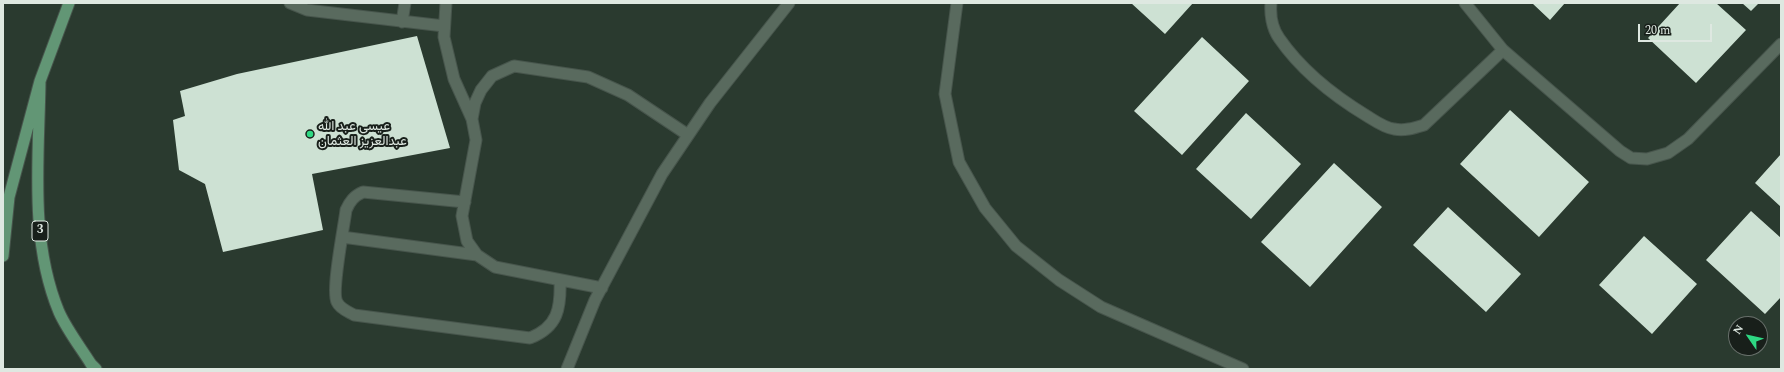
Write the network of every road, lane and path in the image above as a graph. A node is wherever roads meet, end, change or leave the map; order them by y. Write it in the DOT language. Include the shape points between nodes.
graph roads {
  1 [pos="69,3"];
  2 [pos="290,3"];
  3 [pos="405,3"];
  4 [pos="446,3"];
  5 [pos="789,3"];
  6 [pos="957,3"];
  7 [pos="1271,3"];
  8 [pos="1465,3"];
  9 [pos="402,22"];
  10 [pos="444,26"];
  11 [pos="1781,44"];
  12 [pos="1503,50"];
  13 [pos="40,81"];
  14 [pos="472,118"];
  15 [pos="688,135"];
  16 [pos="465,202"];
  17 [pos="342,237"];
  18 [pos="477,255"];
  19 [pos="3,256"];
  20 [pos="560,280"];
  21 [pos="602,288"];
  22 [pos="96,369"];
  23 [pos="567,369"];
  24 [pos="1243,369"];
  1 -- 13 [label="main road, 3"];
  2 -- 9 [label="street" via="307,10"];
  3 -- 9 [label="street"];
  4 -- 10 [label="street"];
  5 -- 15 [label="street"];
  6 -- 24 [label="street" via="945,94 959,162 985,208 1016,246 1101,307"];
  7 -- 12 [label="street" via="1270,14 1278,36 1304,69 1346,104 1393,129 1409,129 1424,125"];
  8 -- 12 [label="street"];
  9 -- 10 [label="street"];
  10 -- 14 [label="street" via="444,37 454,79"];
  11 -- 12 [label="street" via="1688,139 1668,153 1648,159 1631,158 1620,151"];
  13 -- 19 [label="main road, 3" via="8,197"];
  13 -- 22 [label="main road, 3" via="37,205 44,269 59,314"];
  14 -- 15 [label="street" via="481,90 492,76 514,66 588,77 628,95"];
  14 -- 16 [label="street" via="476,140"];
  15 -- 21 [label="street" via="662,174"];
  16 -- 17 [label="street" via="363,192 356,195 346,210"];
  16 -- 18 [label="street" via="462,216 467,240"];
  17 -- 18 [label="street"];
  17 -- 20 [label="street" via="335,288 336,302 354,314 530,338 543,333 556,316 561,296"];
  18 -- 20 [label="street" via="495,267"];
  20 -- 21 [label="street"];
  21 -- 23 [label="street"];
}
